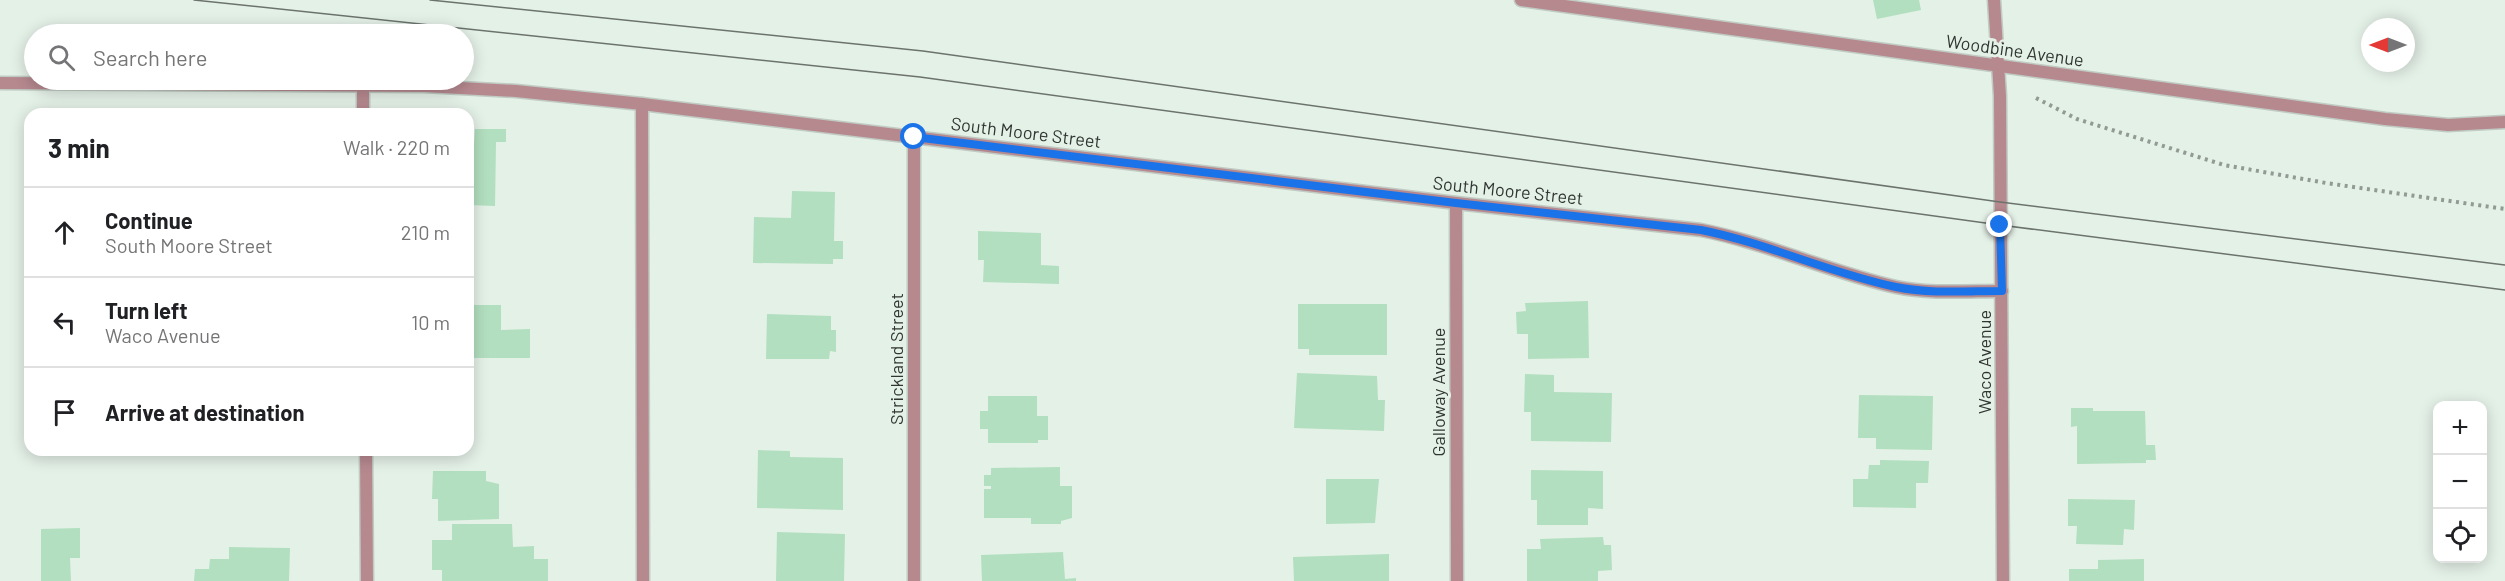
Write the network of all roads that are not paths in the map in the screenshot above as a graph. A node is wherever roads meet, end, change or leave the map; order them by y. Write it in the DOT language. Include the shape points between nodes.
graph roads {
  1 [pos="1521,0"];
  2 [pos="1994,0"];
  3 [pos="1999,66"];
  4 [pos="0,83"];
  5 [pos="24,83"];
  6 [pos="474,89"];
  7 [pos="363,90"];
  8 [pos="642,104"];
  9 [pos="363,108"];
  10 [pos="2505,122"];
  11 [pos="914,137"];
  12 [pos="1456,203"];
  13 [pos="2002,291"];
  14 [pos="366,456"];
  15 [pos="367,581"];
  16 [pos="643,581"];
  17 [pos="914,581"];
  18 [pos="1457,581"];
  19 [pos="2003,581"];
  1 -- 3 [label="street, Woodbine Avenue"];
  2 -- 3 [label="street, Waco Avenue"];
  3 -- 10 [label="street, Woodbine Avenue" via="2385,119 2448,125"];
  3 -- 13 [label="street, Waco Avenue"];
  4 -- 5 [label="street, South Moore Street"];
  6 -- 8 [label="street, South Moore Street"];
  7 -- 9 [label="street"];
  8 -- 11 [label="street, South Moore Street"];
  8 -- 16 [label="street"];
  11 -- 12 [label="street, South Moore Street"];
  11 -- 17 [label="street, Strickland Street"];
  12 -- 13 [label="street, South Moore Street" via="1740,237 1898,287 1943,292"];
  12 -- 18 [label="street, Galloway Avenue"];
  13 -- 19 [label="street, Waco Avenue"];
  14 -- 15 [label="street"];
}
